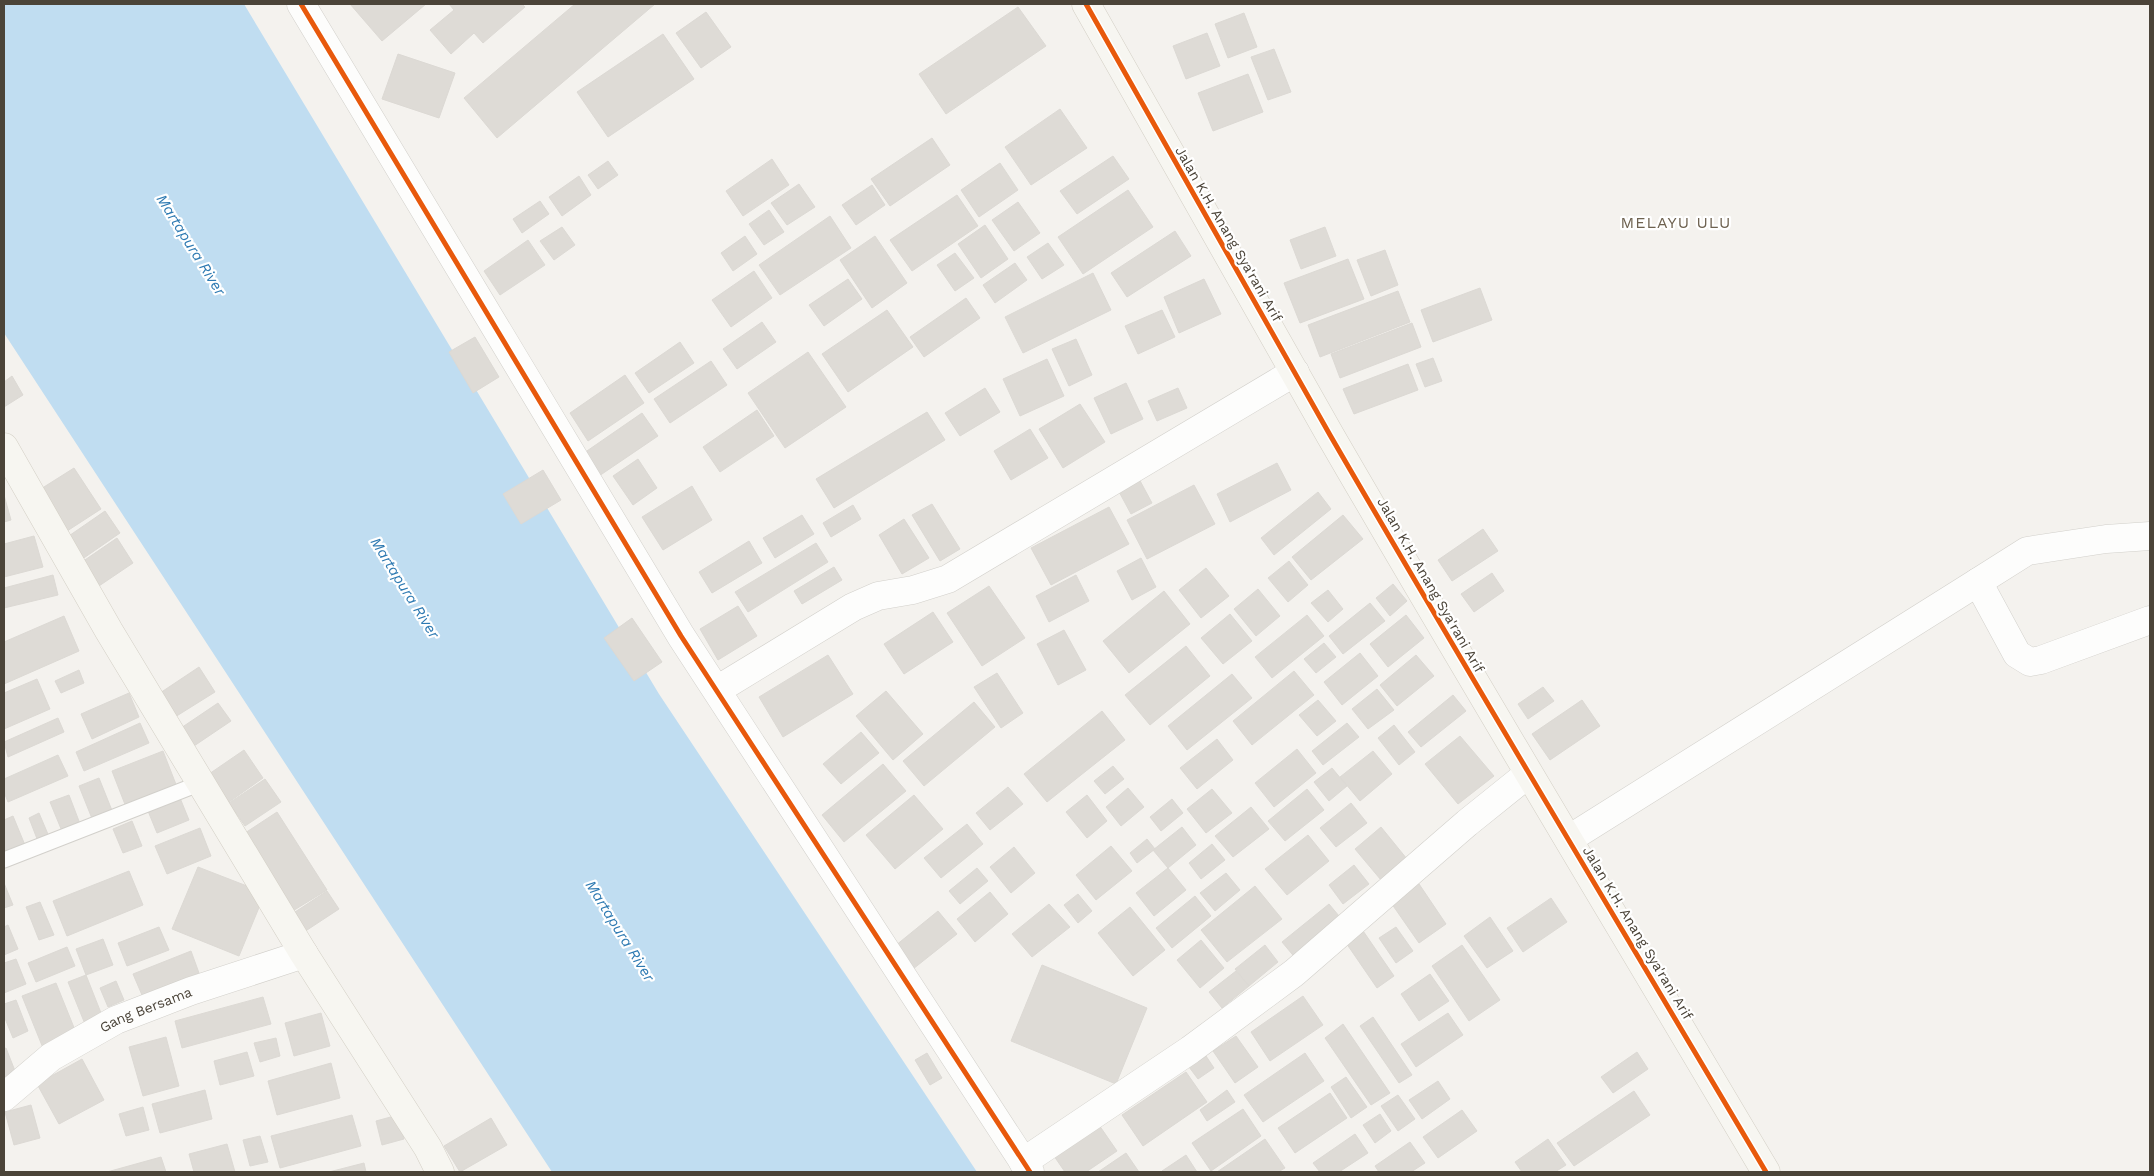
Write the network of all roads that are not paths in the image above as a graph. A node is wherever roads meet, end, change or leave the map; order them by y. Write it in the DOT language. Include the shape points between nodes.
graph roads {
  1 [pos="301,4"];
  2 [pos="1086,4"];
  3 [pos="1295,372"];
  4 [pos="4,447"];
  5 [pos="2150,536"];
  6 [pos="1978,582"];
  7 [pos="2150,620"];
  8 [pos="717,690"];
  9 [pos="1528,774"];
  10 [pos="201,783"];
  11 [pos="1569,839"];
  12 [pos="4,860"];
  13 [pos="304,954"];
  14 [pos="4,1097"];
  15 [pos="1026,1167"];
  16 [pos="440,1172"];
  17 [pos="1766,1172"];
  1 -- 8 [label="street" via="681,636"];
  2 -- 3 [label="street, Jalan K.H. Anang Sya'rani Arif"];
  3 -- 8 [label="street" via="948,579 878,596 853,607"];
  3 -- 9 [label="street, Jalan K.H. Anang Sya'rani Arif"];
  4 -- 10 [label="street"];
  5 -- 6 [label="street" via="2027,550"];
  6 -- 7 [label="street" via="2016,654 2030,662"];
  6 -- 11 [label="street"];
  8 -- 15 [label="street"];
  9 -- 11 [label="street, Jalan K.H. Anang Sya'rani Arif"];
  9 -- 15 [label="street" via="1467,822 1294,973"];
  10 -- 12 [label="lane"];
  10 -- 13 [label="street"];
  11 -- 17 [label="street, Jalan K.H. Anang Sya'rani Arif"];
  13 -- 14 [label="street, Gang Bersama" via="190,991 116,1020 51,1057"];
  13 -- 16 [label="street" via="428,1148"];
}
